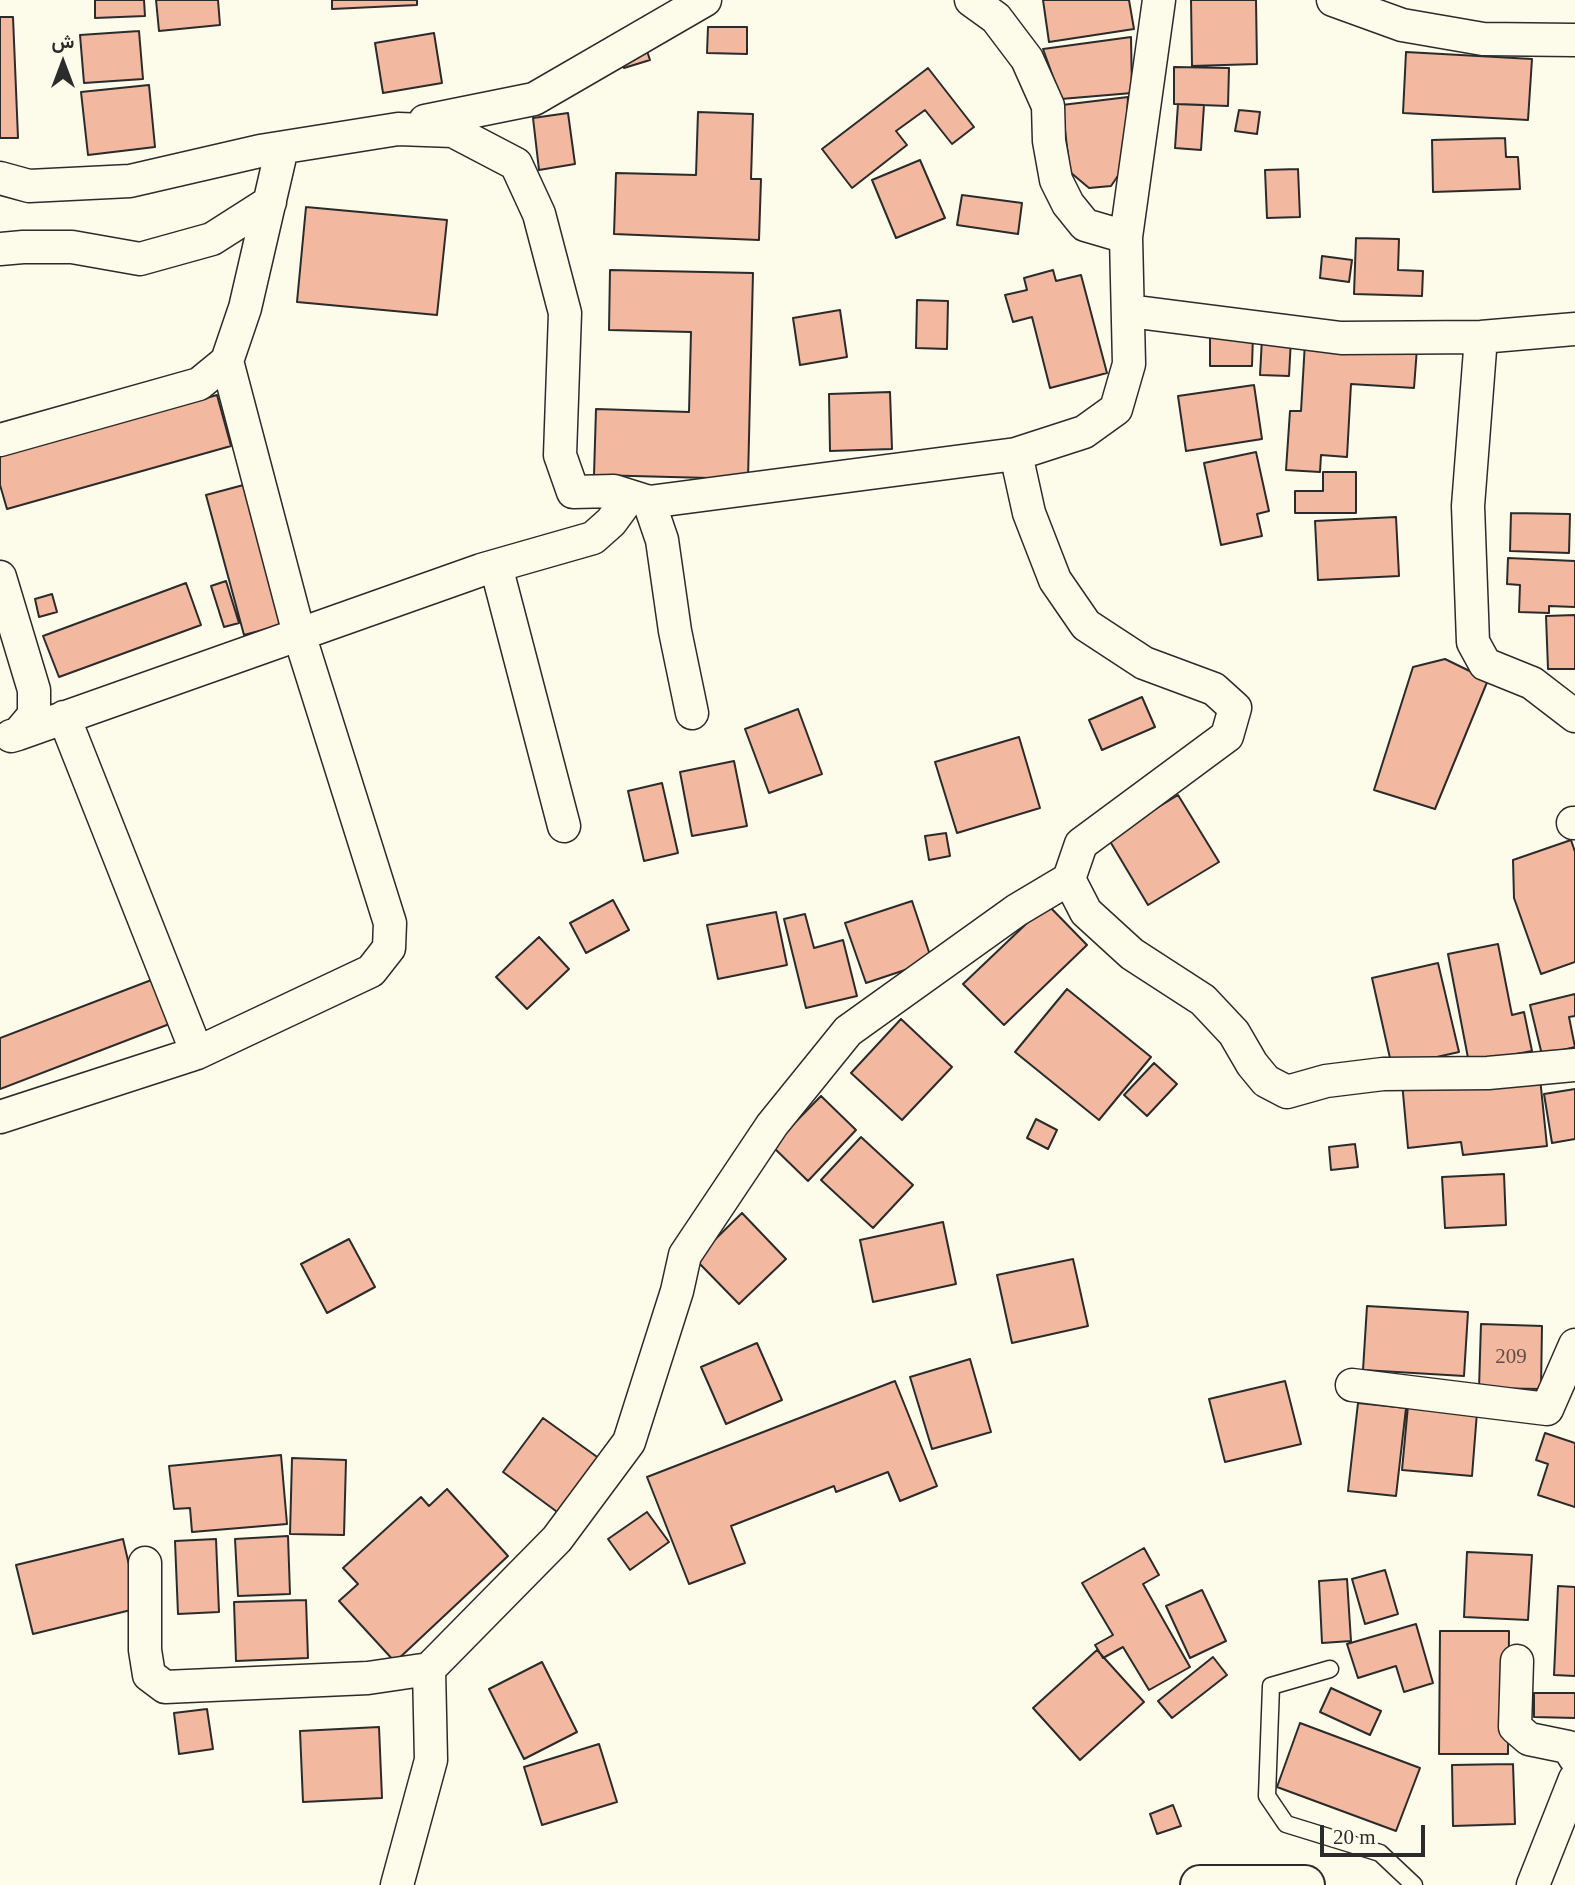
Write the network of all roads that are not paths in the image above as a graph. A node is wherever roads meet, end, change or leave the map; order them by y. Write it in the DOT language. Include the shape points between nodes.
graph roads {
  1 [pos="705,0"];
  2 [pos="971,0"];
  3 [pos="1159,0"];
  4 [pos="1333,0"];
  5 [pos="1575,40"];
  6 [pos="341,138"];
  7 [pos="282,148"];
  8 [pos="0,178"];
  9 [pos="270,202"];
  10 [pos="1126,237"];
  11 [pos="0,249"];
  12 [pos="1129,311"];
  13 [pos="1575,328"];
  14 [pos="1481,337"];
  15 [pos="227,360"];
  16 [pos="0,440"];
  17 [pos="1016,454"];
  18 [pos="639,499"];
  19 [pos="496,566"];
  20 [pos="0,577"];
  21 [pos="299,634"];
  22 [pos="692,713"];
  23 [pos="1575,716"];
  24 [pos="64,717"];
  25 [pos="9,737"];
  26 [pos="564,825"];
  27 [pos="1069,879"];
  28 [pos="197,1053"];
  29 [pos="1575,1065"];
  30 [pos="0,1117"];
  31 [pos="1575,1345"];
  32 [pos="1352,1385"];
  33 [pos="145,1563"];
  34 [pos="1517,1661"];
  35 [pos="429,1669"];
  36 [pos="1330,1669"];
  37 [pos="1575,1758"];
  38 [pos="1575,1780"];
  39 [pos="397,1885"];
  40 [pos="1199,1885"];
  41 [pos="1305,1885"];
  42 [pos="1414,1885"];
  43 [pos="1533,1885"];
  1 -- 6 [label="street" via="534,99"];
  2 -- 10 [label="street" via="996,18 1027,59 1048,106 1056,180 1068,204 1085,225"];
  3 -- 10 [label="street"];
  4 -- 5 [label="street" via="1402,25 1483,39"];
  6 -- 7 [label="street"];
  6 -- 18 [label="street" via="398,129 453,131 516,164 539,214 565,313 560,455 573,492 614,491"];
  7 -- 8 [label="street" via="130,181 29,186"];
  7 -- 9 [label="street"];
  9 -- 11 [label="street" via="212,239 140,259 72,247"];
  9 -- 15 [label="street" via="245,308"];
  10 -- 12 [label="street"];
  12 -- 14 [label="street" via="1341,338"];
  12 -- 17 [label="street" via="1129,364 1116,409 1084,432"];
  13 -- 14 [label="street"];
  14 -- 23 [label="street" via="1468,506 1473,642 1485,664 1532,683"];
  15 -- 16 [label="street" via="199,384"];
  15 -- 21 [label="street"];
  17 -- 18 [label="street"];
  17 -- 27 [label="street" via="1029,513 1055,580 1086,625 1144,663 1214,689 1235,708 1227,737 1081,844"];
  18 -- 19 [label="street" via="593,538"];
  18 -- 22 [label="street" via="662,540"];
  19 -- 21 [label="street"];
  19 -- 26 [label="street"];
  20 -- 25 [label="street" via="34,690 34,715"];
  21 -- 24 [label="street"];
  21 -- 28 [label="street" via="390,923 389,948 371,971"];
  24 -- 25 [label="street"];
  24 -- 28 [label="street"];
  27 -- 29 [label="street" via="1086,912 1132,954 1203,1000 1234,1033 1266,1081 1287,1092 1326,1081 1383,1074 1488,1073"];
  27 -- 35 [label="street" via="1017,910 839,1041 772,1125 685,1255 629,1441 556,1539"];
  28 -- 30 [label="street"];
  31 -- 32 [label="street" via="1547,1409"];
  33 -- 35 [label="street" via="149,1675 165,1687 368,1678"];
  34 -- 37 [label="street" via="1515,1727 1529,1740 1568,1747"];
  35 -- 39 [label="street" via="431,1760"];
  36 -- 42 [label="lane" via="1271,1686 1267,1796 1286,1824 1380,1853"];
  38 -- 43 [label="street"];
  40 -- 41 [label="main road"];
}
